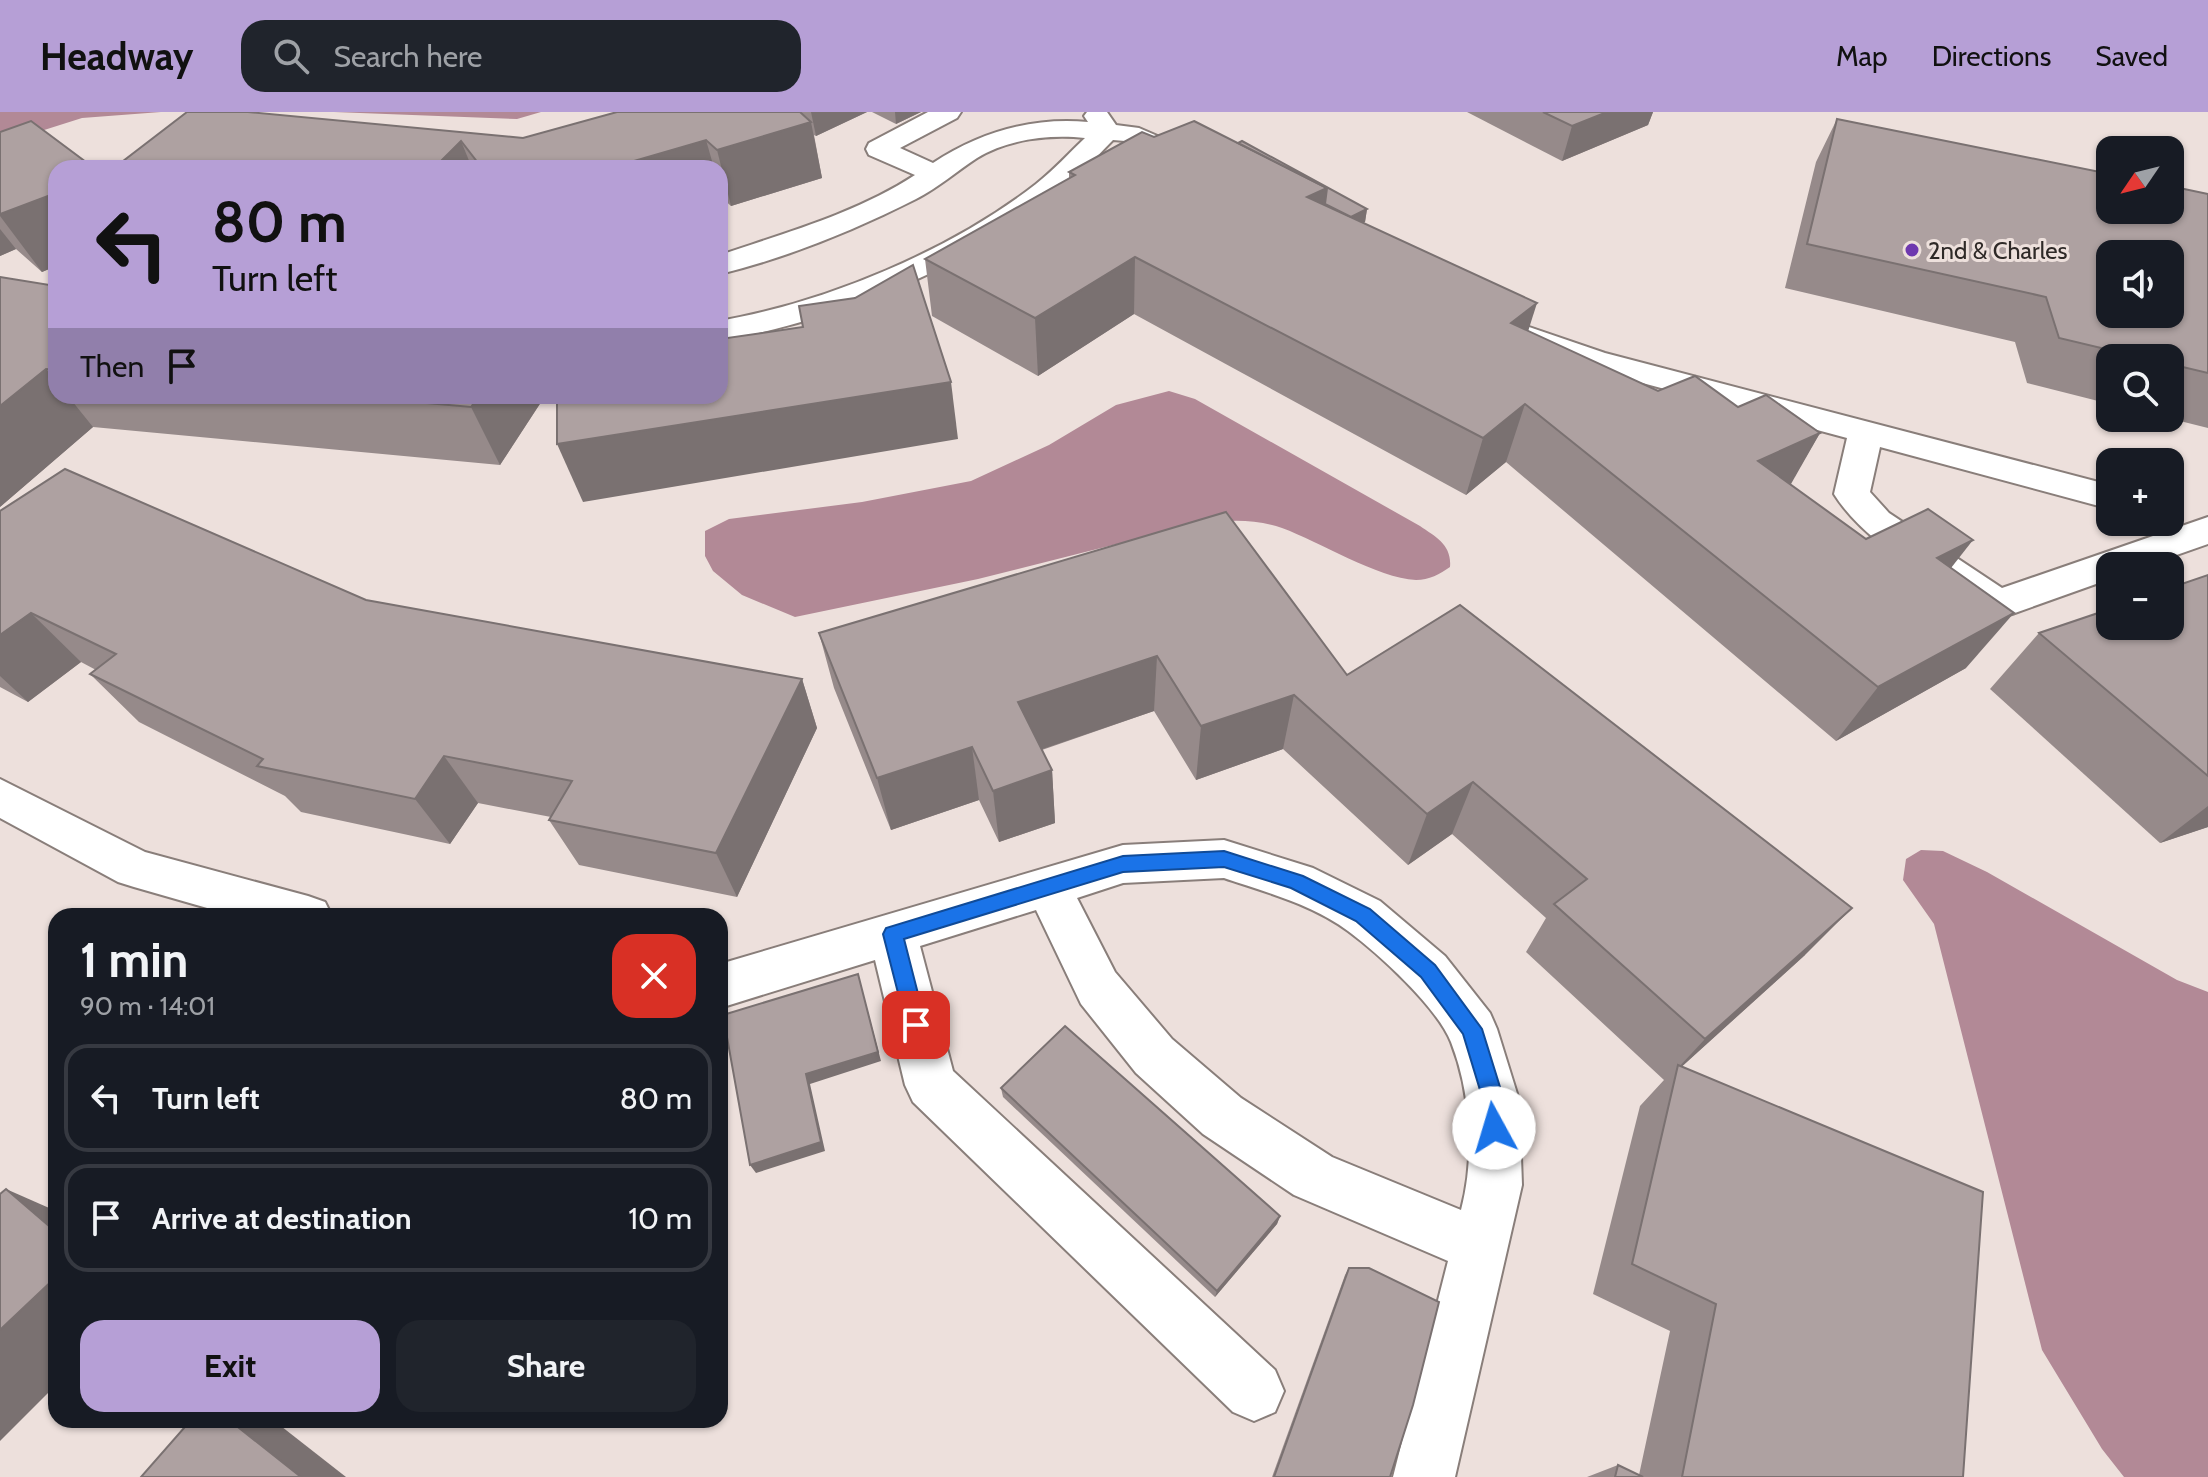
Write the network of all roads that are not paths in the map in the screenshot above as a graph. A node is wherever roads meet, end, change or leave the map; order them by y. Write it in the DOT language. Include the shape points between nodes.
graph roads {
  1 [pos="948,112"];
  2 [pos="1101,122"];
  3 [pos="1211,172"];
  4 [pos="935,174"];
  5 [pos="735,280"];
  6 [pos="728,304"];
  7 [pos="1497,323"];
  8 [pos="1866,432"];
  9 [pos="2096,493"];
  10 [pos="2184,517"];
  11 [pos="2208,523"];
  12 [pos="2208,530"];
  13 [pos="0,797"];
  14 [pos="1048,887"];
  15 [pos="279,908"];
  16 [pos="893,934"];
  17 [pos="728,984"];
  18 [pos="1480,1246"];
  19 [pos="1254,1391"];
  20 [pos="1424,1477"];
  1 -- 4 [label="street" via="879,149"];
  2 -- 3 [label="street"];
  2 -- 4 [label="street" via="1014,134 971,150"];
  2 -- 5 [label="street" via="1047,189 969,242 853,294 780,320"];
  4 -- 5 [label="street" via="908,192 814,233"];
  5 -- 6 [label="street"];
  7 -- 8 [label="street" via="1594,360"];
  8 -- 9 [label="street"];
  8 -- 12 [label="street" via="1852,494 1876,522 1998,604"];
  10 -- 11 [label="street"];
  13 -- 15 [label="street" via="134,868"];
  14 -- 16 [label="street"];
  14 -- 18 [label="street" via="1098,988 1154,1056 1222,1116 1313,1176"];
  14 -- 18 [label="street" via="1123,864 1224,859 1297,882 1363,915 1428,971 1472,1029 1493,1100 1495,1185"];
  16 -- 17 [label="street"];
  16 -- 19 [label="street" via="931,1085"];
  18 -- 20 [label="street"];
}
